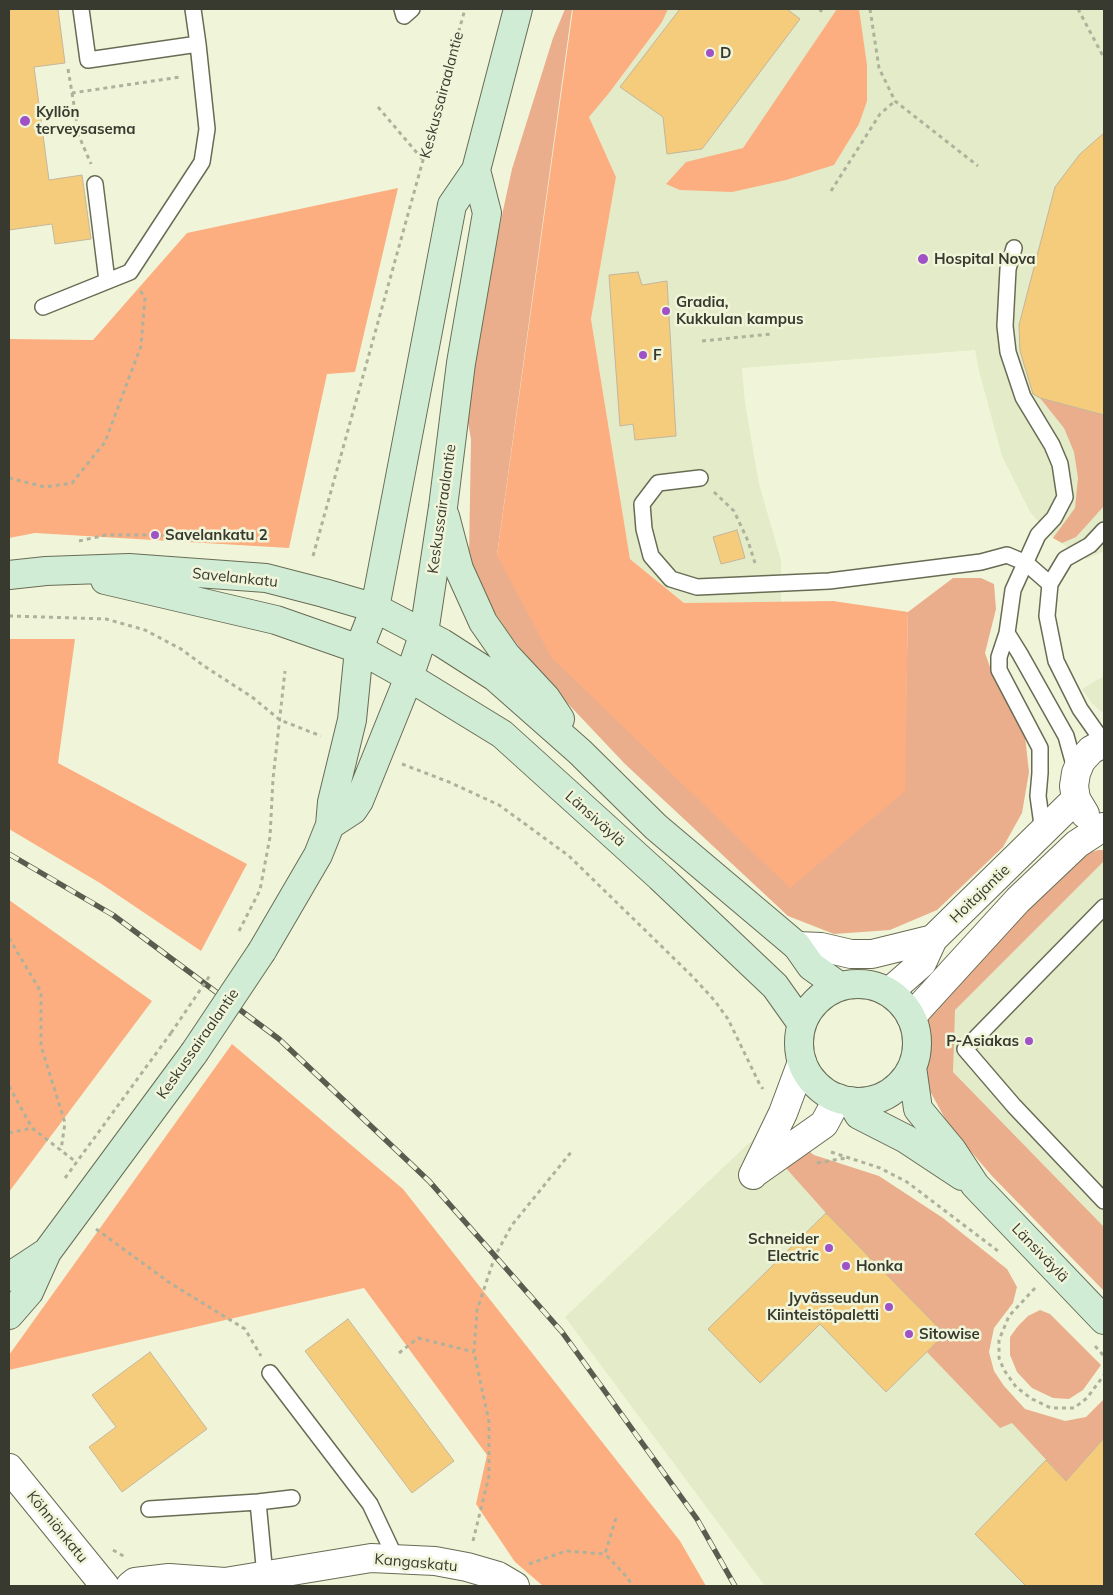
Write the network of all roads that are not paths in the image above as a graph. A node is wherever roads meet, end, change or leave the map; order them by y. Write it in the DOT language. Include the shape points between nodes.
graph roads {
  1 [pos="80,9"];
  2 [pos="193,9"];
  3 [pos="402,9"];
  4 [pos="412,9"];
  5 [pos="518,9"];
  6 [pos="198,44"];
  7 [pos="476,170"];
  8 [pos="96,184"];
  9 [pos="1014,248"];
  10 [pos="107,281"];
  11 [pos="43,307"];
  12 [pos="700,478"];
  13 [pos="443,507"];
  14 [pos="1104,530"];
  15 [pos="1026,563"];
  16 [pos="67,572"];
  17 [pos="9,575"];
  18 [pos="1050,584"];
  19 [pos="375,608"];
  20 [pos="424,633"];
  21 [pos="1006,633"];
  22 [pos="359,648"];
  23 [pos="409,677"];
  24 [pos="1104,743"];
  25 [pos="580,752"];
  26 [pos="1076,786"];
  27 [pos="330,825"];
  28 [pos="1104,828"];
  29 [pos="1043,832"];
  30 [pos="1104,907"];
  31 [pos="933,939"];
  32 [pos="797,946"];
  33 [pos="839,986"];
  34 [pos="889,992"];
  35 [pos="911,1017"];
  36 [pos="802,1024"];
  37 [pos="802,1062"];
  38 [pos="912,1067"];
  39 [pos="845,1100"];
  40 [pos="976,1185"];
  41 [pos="1104,1201"];
  42 [pos="47,1252"];
  43 [pos="9,1277"];
  44 [pos="9,1315"];
  45 [pos="1098,1332"];
  46 [pos="270,1373"];
  47 [pos="9,1468"];
  48 [pos="292,1498"];
  49 [pos="258,1502"];
  50 [pos="149,1509"];
  51 [pos="396,1559"];
  52 [pos="131,1574"];
  53 [pos="265,1576"];
  54 [pos="506,1581"];
  55 [pos="223,1584"];
  56 [pos="105,1586"];
  1 -- 6 [label="lane" via="88,60"];
  2 -- 6 [label="lane"];
  3 -- 4 [label="lane" via="404,16"];
  5 -- 7 [label="main road, Keskussairaalantie"];
  6 -- 10 [label="lane" via="207,129 202,162 130,272"];
  7 -- 13 [label="main road, Keskussairaalantie" via="488,213 461,363"];
  7 -- 19 [label="main road, Keskussairaalantie" via="452,205"];
  8 -- 10 [label="lane"];
  9 -- 15 [label="lane" via="1008,269 1005,326 1008,352 1023,398 1060,464 1065,497 1054,518 1038,535"];
  10 -- 11 [label="lane"];
  12 -- 15 [label="lane" via="658,483 642,504 651,556 670,579 697,587 829,581 981,562 1007,555"];
  13 -- 20 [label="main road, Keskussairaalantie"];
  13 -- 25 [label="main road" via="459,569 483,622 506,655 546,698"];
  14 -- 18 [label="lane" via="1090,544 1065,560"];
  15 -- 18 [label="lane"];
  15 -- 21 [label="lane" via="1013,590"];
  16 -- 17 [label="main road, Savelankatu"];
  16 -- 19 [label="main road, Savelankatu" via="129,568 266,578"];
  16 -- 22 [label="main road, Savelankatu" via="276,620"];
  18 -- 24 [label="lane" via="1047,616 1056,661 1080,709"];
  19 -- 20 [label="main road, Savelankatu"];
  19 -- 22 [label="main road, Keskussairaalantie"];
  20 -- 23 [label="main road, Keskussairaalantie"];
  20 -- 25 [label="main road" via="495,677"];
  21 -- 26 [label="lane" via="1066,736"];
  21 -- 29 [label="lane" via="999,670 1040,748 1038,796"];
  22 -- 23 [label="main road, Länsiväylä"];
  22 -- 27 [label="main road, Keskussairaalantie" via="352,720 332,802"];
  23 -- 27 [label="main road, Keskussairaalantie" via="359,801 353,810"];
  23 -- 36 [label="main road, Länsiväylä" via="502,734 775,986"];
  24 -- 26 [label="street, Hoitajantie" via="1081,761"];
  25 -- 32 [label="main road" via="656,827"];
  26 -- 28 [label="street" via="1082,811"];
  26 -- 29 [label="street, Hoitajantie"];
  27 -- 42 [label="main road, Keskussairaalantie, bridge" via="318,855 262,951 194,1053"];
  28 -- 35 [label="street, Hoitajantie" via="1077,844 1018,900"];
  29 -- 31 [label="street, Hoitajantie"];
  30 -- 41 [label="lane" via="965,1049"];
  31 -- 32 [label="street" via="872,954"];
  31 -- 34 [label="street, Hoitajantie" via="922,963"];
  32 -- 33 [label="main road" via="810,966"];
  33 -- 34 [label="main road" via="865,984"];
  33 -- 36 [label="main road" via="817,1001"];
  34 -- 35 [label="main road"];
  35 -- 38 [label="main road" via="917,1042"];
  36 -- 37 [label="main road"];
  37 -- 39 [label="main road" via="816,1084"];
  37 -- 39 [label="street" via="783,1113 753,1175 824,1124"];
  38 -- 39 [label="main road" via="888,1094 864,1101"];
  38 -- 40 [label="main road, Länsiväylä" via="918,1109"];
  39 -- 40 [label="main road, Länsiväylä" via="859,1115 906,1139"];
  40 -- 45 [label="main road, Länsiväylä"];
  42 -- 43 [label="main road, Keskussairaalantie"];
  42 -- 44 [label="main road, Keskussairaalantie" via="29,1292"];
  46 -- 51 [label="lane" via="370,1504"];
  47 -- 56 [label="street, Köhniönkatu"];
  48 -- 49 [label="lane"];
  49 -- 50 [label="lane"];
  49 -- 53 [label="lane"];
  51 -- 53 [label="street, Kangaskatu" via="371,1558"];
  51 -- 54 [label="street, Kangaskatu" via="467,1567"];
  52 -- 55 [label="street, Kangaskatu" via="135,1582 169,1578"];
  53 -- 55 [label="street, Kangaskatu"];
}
